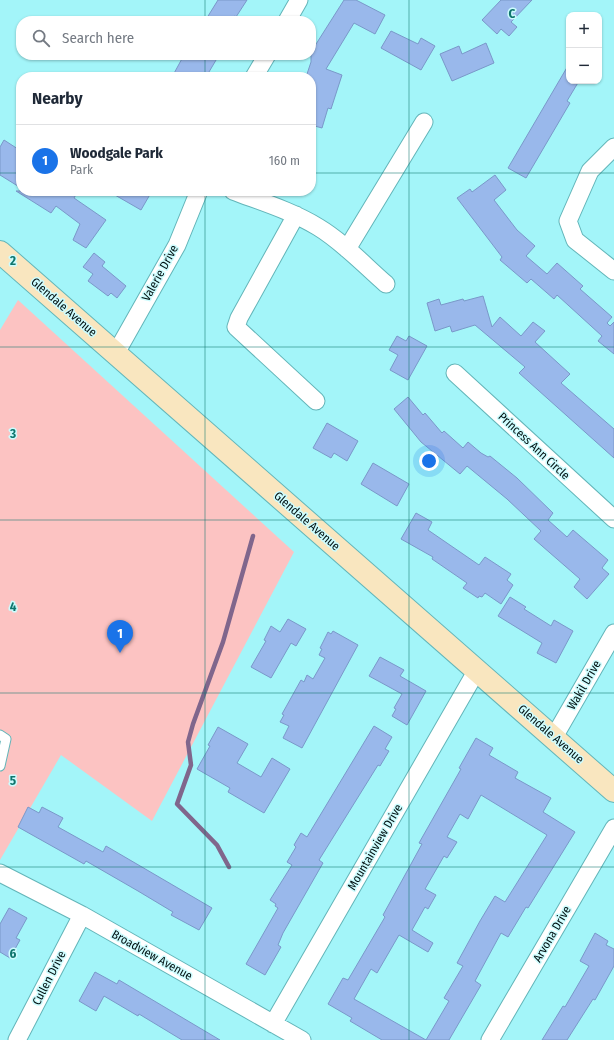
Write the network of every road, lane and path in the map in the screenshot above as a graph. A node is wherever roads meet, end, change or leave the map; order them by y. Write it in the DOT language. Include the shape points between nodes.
graph roads {
  1 [pos="299,0"];
  2 [pos="290,16"];
  3 [pos="264,60"];
  4 [pos="257,72"];
  5 [pos="424,122"];
  6 [pos="614,147"];
  7 [pos="197,196"];
  8 [pos="246,196"];
  9 [pos="296,215"];
  10 [pos="348,250"];
  11 [pos="0,252"];
  12 [pos="614,271"];
  13 [pos="386,284"];
  14 [pos="116,353"];
  15 [pos="455,373"];
  16 [pos="316,400"];
  17 [pos="614,519"];
  18 [pos="614,633"];
  19 [pos="477,670"];
  20 [pos="0,735"];
  21 [pos="554,737"];
  22 [pos="0,766"];
  23 [pos="614,790"];
  24 [pos="614,828"];
  25 [pos="0,873"];
  26 [pos="82,915"];
  27 [pos="273,1024"];
  28 [pos="17,1040"];
  29 [pos="302,1040"];
  30 [pos="490,1040"];
  1 -- 2 [label="street"];
  3 -- 4 [label="street"];
  5 -- 10 [label="street"];
  6 -- 12 [label="street" via="590,171 568,221 575,240"];
  7 -- 14 [label="street, Valerie Drive" via="177,245"];
  8 -- 9 [label="street"];
  9 -- 10 [label="street" via="319,228"];
  9 -- 16 [label="street" via="236,327"];
  10 -- 13 [label="street"];
  11 -- 14 [label="main road, Glendale Avenue"];
  14 -- 19 [label="main road, Glendale Avenue"];
  15 -- 17 [label="street, Princess Ann Circle"];
  18 -- 21 [label="street, Wakil Drive"];
  19 -- 21 [label="main road, Glendale Avenue"];
  19 -- 27 [label="street, Mountainview Drive"];
  20 -- 22 [label="lane" via="6,739"];
  21 -- 23 [label="main road, Glendale Avenue"];
  24 -- 30 [label="street, Arvona Drive"];
  25 -- 26 [label="street, Broadview Avenue"];
  26 -- 27 [label="street, Broadview Avenue"];
  26 -- 28 [label="street, Cullen Drive"];
  27 -- 29 [label="street, Broadview Avenue"];
}
